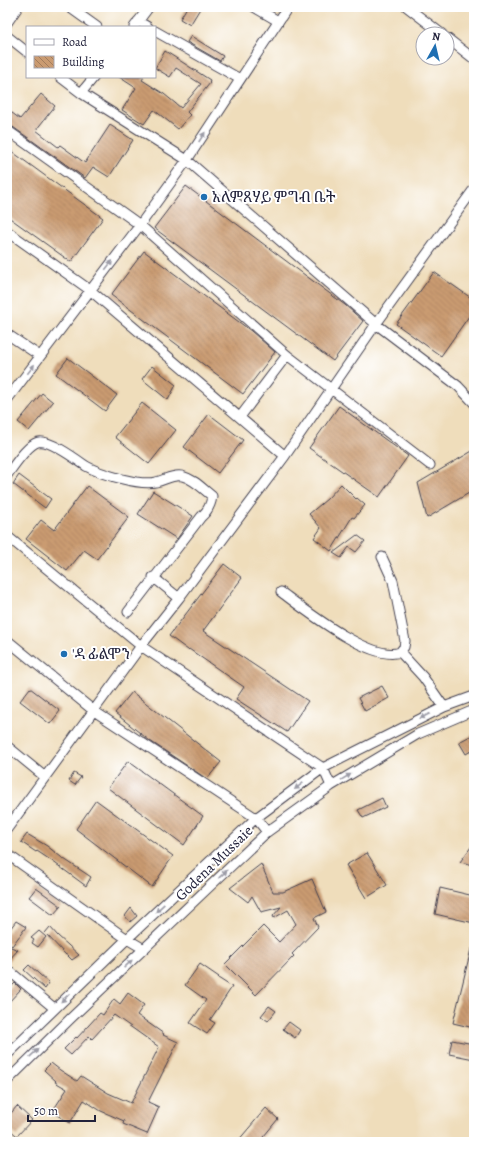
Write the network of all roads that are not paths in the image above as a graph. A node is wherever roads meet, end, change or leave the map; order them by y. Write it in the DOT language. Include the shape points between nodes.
graph roads {
  1 [pos="18,7"];
  2 [pos="69,7"];
  3 [pos="254,7"];
  4 [pos="288,7"];
  5 [pos="407,7"];
  6 [pos="147,8"];
  7 [pos="278,21"];
  8 [pos="7,23"];
  9 [pos="136,24"];
  10 [pos="96,26"];
  11 [pos="432,26"];
  12 [pos="156,32"];
  13 [pos="7,36"];
  14 [pos="455,45"];
  15 [pos="26,51"];
  16 [pos="474,60"];
  17 [pos="61,78"];
  18 [pos="93,78"];
  19 [pos="240,79"];
  20 [pos="81,93"];
  21 [pos="7,130"];
  22 [pos="187,160"];
  23 [pos="474,189"];
  24 [pos="140,225"];
  25 [pos="7,231"];
  26 [pos="90,290"];
  27 [pos="376,324"];
  28 [pos="7,334"];
  29 [pos="287,355"];
  30 [pos="40,356"];
  31 [pos="332,388"];
  32 [pos="7,400"];
  33 [pos="474,403"];
  34 [pos="240,417"];
  35 [pos="285,456"];
  36 [pos="430,465"];
  37 [pos="7,475"];
  38 [pos="7,536"];
  39 [pos="382,557"];
  40 [pos="153,577"];
  41 [pos="281,592"];
  42 [pos="179,598"];
  43 [pos="128,612"];
  44 [pos="7,640"];
  45 [pos="141,646"];
  46 [pos="400,652"];
  47 [pos="474,696"];
  48 [pos="444,707"];
  49 [pos="474,710"];
  50 [pos="94,711"];
  51 [pos="7,746"];
  52 [pos="323,768"];
  53 [pos="45,777"];
  54 [pos="331,786"];
  55 [pos="256,818"];
  56 [pos="7,829"];
  57 [pos="267,832"];
  58 [pos="7,854"];
  59 [pos="127,939"];
  60 [pos="144,949"];
  61 [pos="7,970"];
  62 [pos="54,1008"];
  63 [pos="7,1055"];
  64 [pos="21,1066"];
  65 [pos="7,1081"];
  1 -- 8 [label="street"];
  2 -- 10 [label="street"];
  3 -- 7 [label="street"];
  4 -- 7 [label="street"];
  5 -- 11 [label="street"];
  6 -- 9 [label="street"];
  7 -- 19 [label="street"];
  12 -- 19 [label="street"];
  13 -- 15 [label="street"];
  14 -- 16 [label="street"];
  17 -- 20 [label="street"];
  18 -- 20 [label="street"];
  22 -- 19 [label="street, one-way"];
  20 -- 22 [label="street"];
  21 -- 24 [label="street"];
  22 -- 24 [label="street"];
  22 -- 27 [label="street"];
  23 -- 27 [label="street"];
  26 -- 24 [label="street, one-way"];
  24 -- 29 [label="street"];
  25 -- 26 [label="street"];
  26 -- 30 [label="street"];
  26 -- 34 [label="street"];
  27 -- 31 [label="street"];
  27 -- 33 [label="street" via="458,386"];
  28 -- 30 [label="street"];
  29 -- 31 [label="street"];
  29 -- 34 [label="street"];
  32 -- 30 [label="street, one-way"];
  31 -- 35 [label="street"];
  31 -- 36 [label="street"];
  34 -- 35 [label="street"];
  35 -- 42 [label="street"];
  37 -- 40 [label="street" via="28,448 38,442 48,443 90,468 118,478 143,483 156,482 176,475 192,480 212,496 211,505"];
  38 -- 45 [label="street"];
  39 -- 46 [label="street" via="393,581 405,641"];
  40 -- 42 [label="street"];
  40 -- 43 [label="street"];
  41 -- 46 [label="street" via="330,628 355,641 377,651 391,654"];
  42 -- 45 [label="street"];
  44 -- 50 [label="street"];
  45 -- 50 [label="street"];
  45 -- 52 [label="street"];
  46 -- 48 [label="street" via="423,677"];
  47 -- 48 [label="street, Godena Mussaie"];
  48 -- 52 [label="street, Godena Mussaie, one-way"];
  54 -- 49 [label="street, Godena Mussaie, one-way" via="418,734"];
  50 -- 53 [label="street"];
  50 -- 55 [label="street"];
  51 -- 53 [label="street"];
  52 -- 54 [label="street"];
  52 -- 55 [label="street, Godena Mussaie, one-way"];
  53 -- 56 [label="street"];
  54 -- 57 [label="street, Godena Mussaie"];
  55 -- 57 [label="street"];
  55 -- 59 [label="street, Godena Mussaie, one-way"];
  60 -- 57 [label="street, Godena Mussaie, one-way"];
  58 -- 59 [label="street"];
  59 -- 60 [label="street"];
  59 -- 62 [label="street, Godena Mussaie, one-way"];
  64 -- 60 [label="street, Godena Mussaie, one-way"];
  61 -- 62 [label="street"];
  62 -- 63 [label="street, Godena Mussaie"];
  63 -- 64 [label="street"];
  64 -- 65 [label="street, Godena Mussaie"];
}
